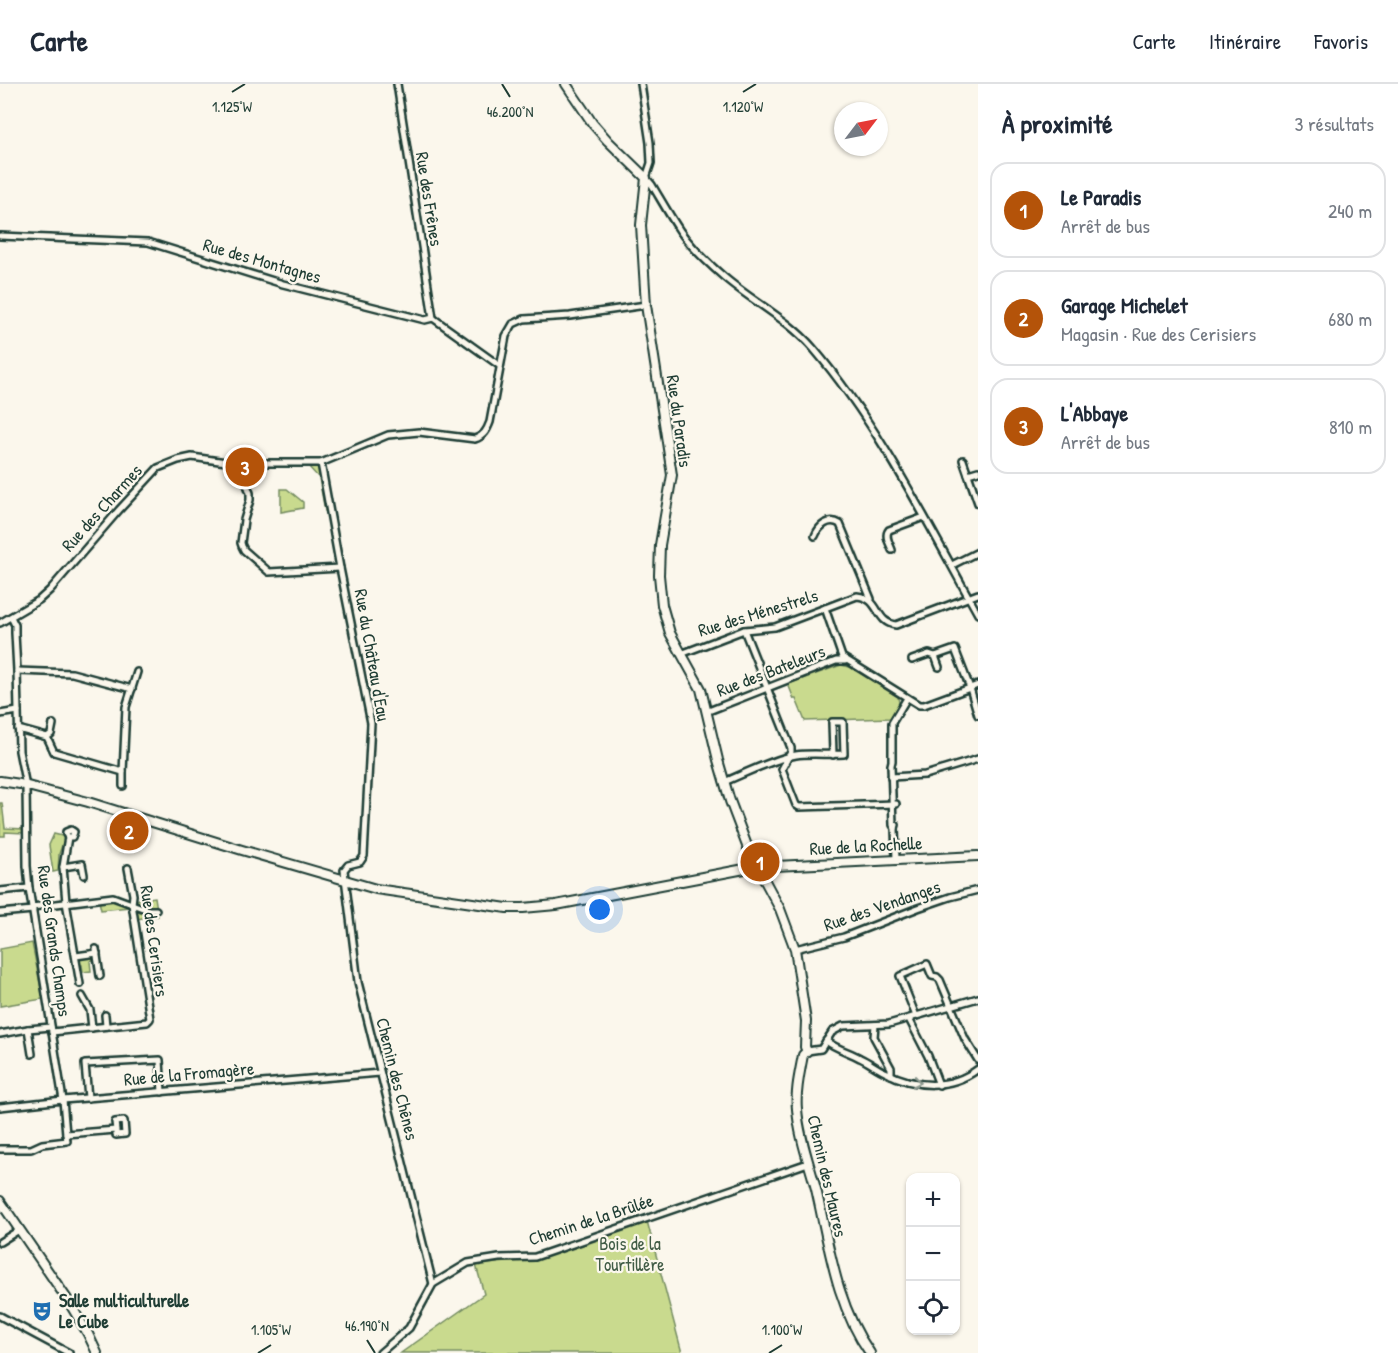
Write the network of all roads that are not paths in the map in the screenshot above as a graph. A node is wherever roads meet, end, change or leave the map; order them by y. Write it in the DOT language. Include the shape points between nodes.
graph roads {
  1 [pos="398,84"];
  2 [pos="566,84"];
  3 [pos="641,84"];
  4 [pos="646,178"];
  5 [pos="0,236"];
  6 [pos="646,305"];
  7 [pos="433,318"];
  8 [pos="500,366"];
  9 [pos="963,460"];
  10 [pos="321,462"];
  11 [pos="233,463"];
  12 [pos="978,471"];
  13 [pos="968,474"];
  14 [pos="978,503"];
  15 [pos="924,517"];
  16 [pos="814,536"];
  17 [pos="892,550"];
  18 [pos="978,552"];
  19 [pos="952,565"];
  20 [pos="340,568"];
  21 [pos="864,586"];
  22 [pos="978,594"];
  23 [pos="857,596"];
  24 [pos="969,597"];
  25 [pos="871,601"];
  26 [pos="825,608"];
  27 [pos="978,614"];
  28 [pos="10,617"];
  29 [pos="0,622"];
  30 [pos="744,630"];
  31 [pos="681,654"];
  32 [pos="840,654"];
  33 [pos="935,656"];
  34 [pos="912,660"];
  35 [pos="836,661"];
  36 [pos="847,661"];
  37 [pos="939,667"];
  38 [pos="18,671"];
  39 [pos="137,672"];
  40 [pos="978,684"];
  41 [pos="767,688"];
  42 [pos="970,688"];
  43 [pos="132,690"];
  44 [pos="907,698"];
  45 [pos="18,711"];
  46 [pos="706,712"];
  47 [pos="0,714"];
  48 [pos="978,716"];
  49 [pos="53,724"];
  50 [pos="18,729"];
  51 [pos="47,737"];
  52 [pos="833,755"];
  53 [pos="788,758"];
  54 [pos="978,759"];
  55 [pos="123,772"];
  56 [pos="893,777"];
  57 [pos="0,781"];
  58 [pos="724,782"];
  59 [pos="26,786"];
  60 [pos="123,786"];
  61 [pos="894,804"];
  62 [pos="68,837"];
  63 [pos="978,856"];
  64 [pos="896,860"];
  65 [pos="63,867"];
  66 [pos="755,867"];
  67 [pos="128,868"];
  68 [pos="84,875"];
  69 [pos="344,879"];
  70 [pos="30,888"];
  71 [pos="978,890"];
  72 [pos="0,891"];
  73 [pos="66,902"];
  74 [pos="132,904"];
  75 [pos="32,908"];
  76 [pos="156,910"];
  77 [pos="0,913"];
  78 [pos="795,949"];
  79 [pos="76,956"];
  80 [pos="100,976"];
  81 [pos="80,984"];
  82 [pos="82,996"];
  83 [pos="978,998"];
  84 [pos="951,1006"];
  85 [pos="105,1015"];
  86 [pos="916,1016"];
  87 [pos="909,1018"];
  88 [pos="875,1025"];
  89 [pos="106,1026"];
  90 [pos="92,1028"];
  91 [pos="28,1029"];
  92 [pos="52,1030"];
  93 [pos="0,1034"];
  94 [pos="826,1041"];
  95 [pos="807,1051"];
  96 [pos="32,1054"];
  97 [pos="978,1060"];
  98 [pos="887,1061"];
  99 [pos="876,1068"];
  100 [pos="978,1069"];
  101 [pos="380,1073"];
  102 [pos="891,1075"];
  103 [pos="939,1085"];
  104 [pos="162,1092"];
  105 [pos="88,1098"];
  106 [pos="63,1100"];
  107 [pos="0,1107"];
  108 [pos="116,1131"];
  109 [pos="66,1134"];
  110 [pos="0,1149"];
  111 [pos="808,1163"];
  112 [pos="0,1201"];
  113 [pos="19,1230"];
  114 [pos="0,1242"];
  115 [pos="433,1284"];
  116 [pos="0,1316"];
  117 [pos="69,1353"];
  118 [pos="97,1353"];
  119 [pos="380,1353"];
  120 [pos="870,1353"];
  1 -- 7 [label="street, Rue des Frênes"];
  2 -- 4 [label="street" via="593,124"];
  3 -- 4 [label="street" via="650,143 651,163"];
  4 -- 6 [label="street, Rue du Paradis" via="641,225"];
  4 -- 15 [label="street" via="681,232 702,256 811,346 859,408"];
  5 -- 7 [label="street, Rue des Montagnes" via="148,243 283,284 425,320"];
  6 -- 8 [label="street" via="518,321 508,330"];
  6 -- 31 [label="street, Rue du Paradis" via="672,475 662,532 662,605"];
  7 -- 8 [label="street, Rue des Montagnes"];
  8 -- 10 [label="street" via="490,422 482,436 476,439 419,432 388,435"];
  9 -- 13 [label="street"];
  10 -- 11 [label="street, Rue des Charmes"];
  10 -- 20 [label="street, Rue du Château d'Eau"];
  11 -- 20 [label="street" via="250,493 241,543 244,550 269,572"];
  11 -- 28 [label="street, Rue des Charmes" via="192,457 158,468 50,590"];
  12 -- 13 [label="street"];
  13 -- 14 [label="street"];
  15 -- 17 [label="street" via="887,532"];
  15 -- 19 [label="street"];
  16 -- 21 [label="street" via="831,521 840,524"];
  18 -- 19 [label="street"];
  19 -- 24 [label="street"];
  20 -- 69 [label="street, Rue du Château d'Eau" via="371,723 364,856 360,862 348,865"];
  21 -- 23 [label="street"];
  21 -- 25 [label="street"];
  22 -- 24 [label="street"];
  23 -- 25 [label="street"];
  23 -- 26 [label="street, Rue des Ménestrels"];
  24 -- 25 [label="street" via="896,625 887,623"];
  24 -- 27 [label="street"];
  26 -- 30 [label="street, Rue des Ménestrels" via="774,627"];
  26 -- 32 [label="street"];
  28 -- 29 [label="street, Rue des Charmes"];
  28 -- 38 [label="street, Rue des Grands Champs" via="15,625"];
  30 -- 31 [label="street, Rue des Ménestrels"];
  30 -- 41 [label="street"];
  31 -- 46 [label="street, Rue du Paradis" via="700,689"];
  32 -- 35 [label="street"];
  32 -- 36 [label="street"];
  33 -- 34 [label="street"];
  33 -- 37 [label="street"];
  33 -- 42 [label="street" via="955,649"];
  35 -- 36 [label="street, Rue des Bateleurs"];
  35 -- 41 [label="street, Rue des Bateleurs"];
  36 -- 44 [label="street"];
  38 -- 43 [label="street" via="72,673"];
  38 -- 45 [label="street, Rue des Grands Champs"];
  39 -- 43 [label="street"];
  40 -- 42 [label="street"];
  41 -- 46 [label="street, Rue des Bateleurs"];
  41 -- 53 [label="street" via="790,748"];
  42 -- 44 [label="street" via="922,706"];
  42 -- 48 [label="street"];
  43 -- 55 [label="street" via="126,707"];
  44 -- 56 [label="street" via="892,723"];
  45 -- 47 [label="street"];
  45 -- 50 [label="street, Rue des Grands Champs"];
  46 -- 58 [label="street, Rue du Paradis"];
  49 -- 51 [label="street"];
  50 -- 51 [label="street"];
  50 -- 59 [label="street, Rue des Grands Champs"];
  51 -- 55 [label="street" via="54,752"];
  52 -- 52 [label="street" via="844,754 843,722 832,722"];
  52 -- 53 [label="street"];
  53 -- 58 [label="street"];
  53 -- 61 [label="street" via="782,771 798,807"];
  54 -- 56 [label="street" via="925,775"];
  55 -- 60 [label="street"];
  56 -- 61 [label="street"];
  57 -- 59 [label="street, Rue de la Rochelle"];
  58 -- 66 [label="street, Rue du Paradis"];
  59 -- 69 [label="street, Rue de la Rochelle"];
  59 -- 70 [label="street, Rue des Grands Champs"];
  61 -- 64 [label="street"];
  62 -- 65 [label="street"];
  63 -- 64 [label="street, Rue de la Rochelle"];
  64 -- 66 [label="street, Rue de la Rochelle"];
  65 -- 68 [label="street" via="82,864"];
  65 -- 73 [label="street"];
  66 -- 69 [label="street, Rue de la Rochelle" via="523,908 376,889"];
  66 -- 78 [label="street, Chemin des Maures" via="780,909"];
  67 -- 74 [label="street, Rue des Cerisiers"];
  69 -- 101 [label="street, Chemin des Chênes" via="358,982"];
  70 -- 72 [label="street"];
  70 -- 75 [label="street, Rue des Grands Champs"];
  71 -- 78 [label="street, Rue des Vendanges" via="844,937"];
  73 -- 74 [label="street" via="113,897"];
  73 -- 75 [label="street"];
  73 -- 79 [label="street"];
  74 -- 76 [label="street"];
  74 -- 89 [label="street, Rue des Cerisiers" via="150,1017 147,1022"];
  75 -- 77 [label="street"];
  75 -- 92 [label="street, Rue des Grands Champs"];
  78 -- 95 [label="street, Chemin des Maures"];
  79 -- 80 [label="street" via="96,951"];
  79 -- 81 [label="street"];
  82 -- 90 [label="street" via="90,1010"];
  83 -- 84 [label="street"];
  84 -- 86 [label="street"];
  84 -- 86 [label="street" via="940,980 932,976 927,964 900,976"];
  84 -- 97 [label="street"];
  85 -- 89 [label="street"];
  86 -- 87 [label="street"];
  87 -- 88 [label="street"];
  87 -- 103 [label="street"];
  88 -- 94 [label="street" via="843,1026"];
  88 -- 98 [label="street" via="874,1037"];
  89 -- 90 [label="street"];
  90 -- 92 [label="street"];
  91 -- 92 [label="street"];
  91 -- 93 [label="street"];
  91 -- 96 [label="street"];
  92 -- 106 [label="street, Rue des Grands Champs"];
  94 -- 95 [label="street" via="821,1049"];
  94 -- 99 [label="street"];
  95 -- 111 [label="street, Chemin des Maures" via="803,1055 796,1107"];
  98 -- 99 [label="street"];
  98 -- 102 [label="street"];
  99 -- 102 [label="street"];
  100 -- 103 [label="street"];
  101 -- 104 [label="street, Rue de la Fromagère"];
  101 -- 115 [label="street, Chemin des Chênes"];
  102 -- 103 [label="street, one-way"];
  104 -- 105 [label="street, Rue de la Fromagère"];
  104 -- 105 [label="street" via="160,1060 85,1064"];
  105 -- 106 [label="street, Rue de la Fromagère"];
  106 -- 107 [label="street, Rue de la Fromagère"];
  106 -- 109 [label="street, Rue des Grands Champs"];
  108 -- 109 [label="street"];
  109 -- 110 [label="street" via="67,1141 31,1149"];
  111 -- 115 [label="street, Chemin de la Brûlée" via="535,1257 468,1263"];
  111 -- 120 [label="street, Chemin des Maures" via="845,1308"];
  112 -- 113 [label="street"];
  113 -- 114 [label="street"];
  113 -- 118 [label="street" via="80,1320"];
  115 -- 119 [label="street" via="409,1328"];
  116 -- 117 [label="street"];
}
